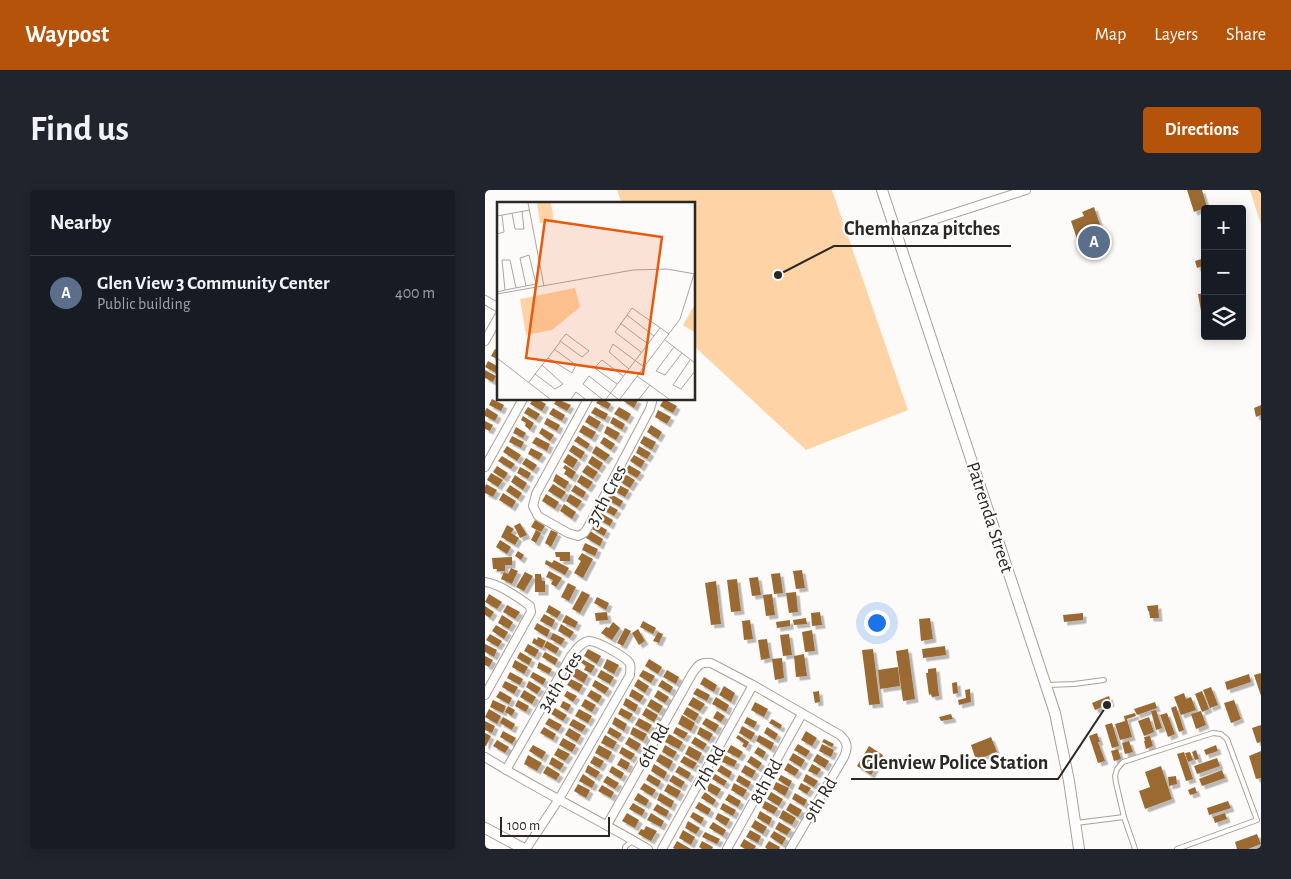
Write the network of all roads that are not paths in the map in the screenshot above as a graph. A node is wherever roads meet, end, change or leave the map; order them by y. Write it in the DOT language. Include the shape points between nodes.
graph roads {
  1 [pos="882,190"];
  2 [pos="1026,190"];
  3 [pos="896,232"];
  4 [pos="485,300"];
  5 [pos="497,307"];
  6 [pos="497,320"];
  7 [pos="485,341"];
  8 [pos="522,400"];
  9 [pos="587,400"];
  10 [pos="651,400"];
  11 [pos="485,467"];
  12 [pos="485,582"];
  13 [pos="1104,680"];
  14 [pos="1047,685"];
  15 [pos="753,686"];
  16 [pos="485,695"];
  17 [pos="802,714"];
  18 [pos="485,757"];
  19 [pos="506,770"];
  20 [pos="559,799"];
  21 [pos="1124,816"];
  22 [pos="1259,819"];
  23 [pos="1076,823"];
  24 [pos="607,824"];
  25 [pos="485,828"];
  26 [pos="633,840"];
  27 [pos="525,849"];
  28 [pos="625,849"];
  29 [pos="649,849"];
  30 [pos="662,849"];
  31 [pos="727,849"];
  32 [pos="790,849"];
  33 [pos="1079,849"];
  34 [pos="1135,849"];
  35 [pos="1177,849"];
  1 -- 3 [label="street, Patrenda Street"];
  2 -- 3 [label="street"];
  3 -- 14 [label="street, Patrenda Street"];
  4 -- 5 [label="street"];
  6 -- 7 [label="street"];
  8 -- 11 [label="street"];
  9 -- 10 [label="street, 37th Cres" via="536,494 533,506 538,516 578,536 584,533 592,520 650,409"];
  12 -- 16 [label="street" via="524,601 531,612"];
  13 -- 14 [label="lane"];
  14 -- 23 [label="street, Patrenda Street"];
  15 -- 17 [label="street"];
  15 -- 24 [label="street, 6th Rd" via="711,663 698,665"];
  15 -- 30 [label="street, 7th Rd"];
  17 -- 31 [label="street, 8th Rd"];
  17 -- 32 [label="street, 9th Rd" via="841,735 847,748"];
  18 -- 19 [label="street"];
  19 -- 20 [label="street"];
  19 -- 20 [label="street, 34th Cres" via="577,648 583,643 595,642 625,658 631,668 630,675"];
  20 -- 24 [label="street"];
  20 -- 27 [label="street, 34th Cres"];
  21 -- 22 [label="lane" via="1115,776 1123,762 1213,733 1227,739"];
  21 -- 23 [label="lane"];
  21 -- 34 [label="lane"];
  22 -- 35 [label="lane"];
  23 -- 33 [label="street, Patrenda Street"];
  24 -- 26 [label="street"];
  25 -- 27 [label="street"];
  26 -- 28 [label="lane"];
  26 -- 29 [label="street"];
}
